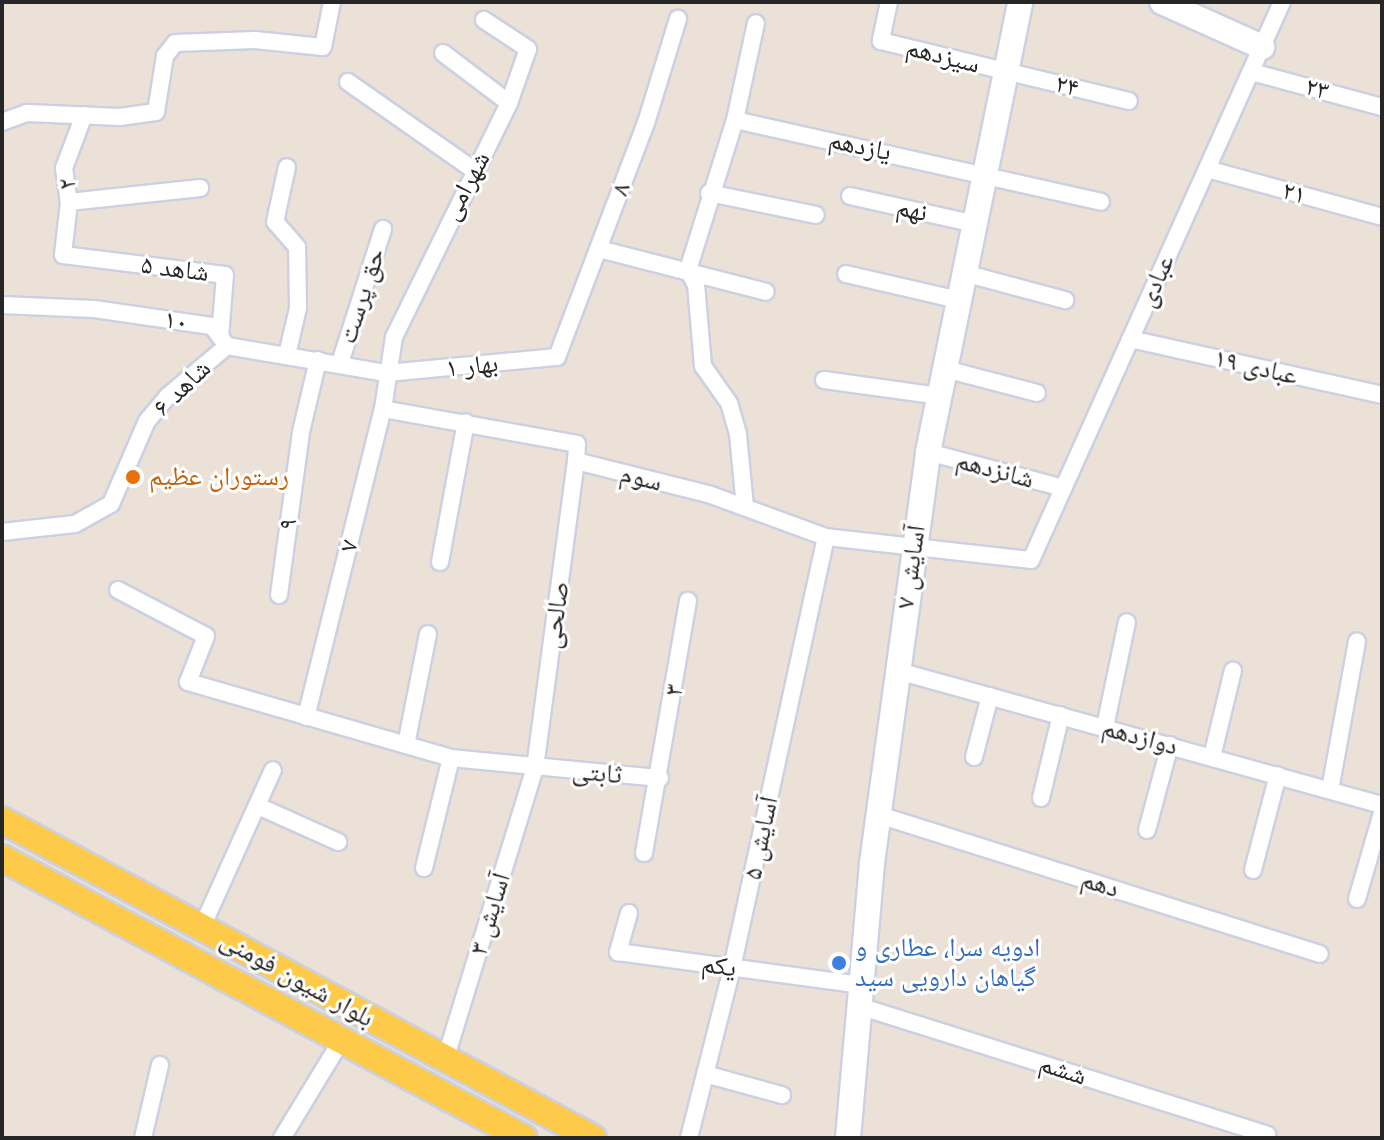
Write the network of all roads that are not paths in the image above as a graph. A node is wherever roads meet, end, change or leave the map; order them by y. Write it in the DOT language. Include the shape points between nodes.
graph roads {
  1 [pos="332,2"];
  2 [pos="889,2"];
  3 [pos="1020,2"];
  4 [pos="1162,2"];
  5 [pos="1282,2"];
  6 [pos="678,19"];
  7 [pos="484,20"];
  8 [pos="756,23"];
  9 [pos="1262,47"];
  10 [pos="443,53"];
  11 [pos="1006,71"];
  12 [pos="1252,72"];
  13 [pos="348,82"];
  14 [pos="1129,101"];
  15 [pos="509,103"];
  16 [pos="1382,107"];
  17 [pos="84,115"];
  18 [pos="735,120"];
  19 [pos="2,122"];
  20 [pos="287,167"];
  21 [pos="1207,169"];
  22 [pos="475,171"];
  23 [pos="985,173"];
  24 [pos="200,188"];
  25 [pos="709,193"];
  26 [pos="850,196"];
  27 [pos="69,202"];
  28 [pos="1101,202"];
  29 [pos="816,215"];
  30 [pos="1382,217"];
  31 [pos="975,224"];
  32 [pos="383,229"];
  33 [pos="599,249"];
  34 [pos="63,255"];
  35 [pos="688,270"];
  36 [pos="964,273"];
  37 [pos="846,274"];
  38 [pos="766,292"];
  39 [pos="959,300"];
  40 [pos="1065,300"];
  41 [pos="2,305"];
  42 [pos="1130,339"];
  43 [pos="223,341"];
  44 [pos="287,355"];
  45 [pos="557,357"];
  46 [pos="318,360"];
  47 [pos="340,363"];
  48 [pos="945,369"];
  49 [pos="387,373"];
  50 [pos="824,380"];
  51 [pos="1037,393"];
  52 [pos="1382,395"];
  53 [pos="939,396"];
  54 [pos="383,409"];
  55 [pos="466,422"];
  56 [pos="928,452"];
  57 [pos="576,461"];
  58 [pos="1063,488"];
  59 [pos="745,507"];
  60 [pos="2,532"];
  61 [pos="826,537"];
  62 [pos="914,546"];
  63 [pos="1031,560"];
  64 [pos="440,562"];
  65 [pos="118,590"];
  66 [pos="279,595"];
  67 [pos="688,601"];
  68 [pos="1127,622"];
  69 [pos="428,634"];
  70 [pos="1357,641"];
  71 [pos="1233,670"];
  72 [pos="898,671"];
  73 [pos="990,696"];
  74 [pos="1061,715"];
  75 [pos="306,717"];
  76 [pos="1105,727"];
  77 [pos="406,745"];
  78 [pos="1170,745"];
  79 [pos="974,757"];
  80 [pos="1212,757"];
  81 [pos="451,758"];
  82 [pos="535,768"];
  83 [pos="273,770"];
  84 [pos="1278,775"];
  85 [pos="660,778"];
  86 [pos="1330,790"];
  87 [pos="1041,798"];
  88 [pos="1382,805"];
  89 [pos="258,806"];
  90 [pos="1382,813"];
  91 [pos="879,815"];
  92 [pos="2,820"];
  93 [pos="1147,830"];
  94 [pos="338,842"];
  95 [pos="644,853"];
  96 [pos="2,858"];
  97 [pos="424,868"];
  98 [pos="1253,870"];
  99 [pos="1357,899"];
  100 [pos="629,913"];
  101 [pos="202,927"];
  102 [pos="1320,954"];
  103 [pos="732,968"];
  104 [pos="860,996"];
  105 [pos="341,1041"];
  106 [pos="445,1060"];
  107 [pos="160,1065"];
  108 [pos="705,1074"];
  109 [pos="782,1095"];
  110 [pos="1267,1135"];
  111 [pos="143,1138"];
  112 [pos="282,1138"];
  113 [pos="524,1138"];
  114 [pos="593,1138"];
  115 [pos="689,1138"];
  116 [pos="848,1138"];
  1 -- 17 [label="street" via="323,47 255,40 175,43 165,56 156,112"];
  2 -- 11 [label="street, سیزدهم" via="881,41"];
  3 -- 11 [label="street, آسایش ۷"];
  4 -- 9 [label="street"];
  5 -- 9 [label="street, عبادی"];
  6 -- 33 [label="street, ۸"];
  7 -- 15 [label="street, شهرامی" via="528,49"];
  8 -- 18 [label="street"];
  9 -- 12 [label="street, عبادی"];
  10 -- 15 [label="street"];
  11 -- 14 [label="street, ۲۴"];
  11 -- 23 [label="street, آسایش ۷"];
  12 -- 16 [label="street, ۲۳"];
  12 -- 21 [label="street, عبادی"];
  13 -- 22 [label="street"];
  15 -- 22 [label="street, شهرامی"];
  17 -- 19 [label="street" via="27,113"];
  17 -- 27 [label="street, ۲" via="64,168"];
  18 -- 23 [label="street, یازدهم"];
  18 -- 25 [label="street"];
  20 -- 44 [label="street" via="275,222 297,247 298,308"];
  21 -- 30 [label="street, ۲۱"];
  21 -- 42 [label="street, عبادی"];
  22 -- 49 [label="street, شهرامی" via="405,311"];
  23 -- 28 [label="street, یازدهم"];
  23 -- 31 [label="street, آسایش ۷"];
  24 -- 27 [label="street"];
  25 -- 29 [label="street"];
  25 -- 35 [label="street"];
  26 -- 31 [label="street, نهم"];
  27 -- 34 [label="street, ۲"];
  31 -- 36 [label="street, آسایش ۷"];
  32 -- 47 [label="street, حق پرست"];
  33 -- 35 [label="street"];
  33 -- 45 [label="street, ۸"];
  34 -- 43 [label="street, شاهد ۵" via="225,275"];
  35 -- 38 [label="street"];
  35 -- 59 [label="street" via="696,285 703,366 729,403 738,434"];
  36 -- 39 [label="street, آسایش ۷"];
  36 -- 40 [label="street"];
  37 -- 39 [label="street"];
  39 -- 48 [label="street, آسایش ۷"];
  41 -- 43 [label="street, ۱۰" via="94,309 212,326"];
  42 -- 52 [label="street, عبادی ۱۹"];
  42 -- 58 [label="street, عبادی"];
  43 -- 44 [label="street, ۱۰"];
  43 -- 60 [label="street, شاهد ۶" via="147,421 111,504 75,524"];
  44 -- 46 [label="street, ۱۰"];
  45 -- 49 [label="street, بهار ۱"];
  46 -- 47 [label="street, ۱۰"];
  46 -- 66 [label="street, ۹" via="301,432"];
  47 -- 49 [label="street, ۱۰"];
  48 -- 51 [label="street"];
  48 -- 53 [label="street, آسایش ۷"];
  49 -- 54 [label="street, ۷"];
  50 -- 53 [label="street"];
  53 -- 56 [label="street, آسایش ۷"];
  54 -- 55 [label="street, سوم"];
  54 -- 75 [label="street, ۷"];
  55 -- 57 [label="street, سوم" via="577,444"];
  55 -- 64 [label="street"];
  56 -- 58 [label="street, شانزدهم"];
  56 -- 62 [label="street, آسایش ۷"];
  57 -- 59 [label="street, سوم"];
  57 -- 82 [label="street, صالحی"];
  58 -- 63 [label="street, عبادی"];
  59 -- 61 [label="street, سوم"];
  61 -- 62 [label="street, سوم"];
  61 -- 103 [label="street, آسایش ۵"];
  62 -- 63 [label="street, سوم"];
  62 -- 72 [label="street, آسایش ۷"];
  65 -- 75 [label="street" via="206,636 188,682"];
  67 -- 85 [label="street, ۳"];
  68 -- 76 [label="street"];
  69 -- 77 [label="street"];
  70 -- 86 [label="street"];
  71 -- 80 [label="street"];
  72 -- 73 [label="street, دوازدهم"];
  72 -- 91 [label="street, آسایش ۷"];
  73 -- 74 [label="street, دوازدهم"];
  73 -- 79 [label="street"];
  74 -- 76 [label="street, دوازدهم"];
  74 -- 87 [label="street"];
  75 -- 77 [label="street"];
  76 -- 78 [label="street, دوازدهم"];
  77 -- 81 [label="street"];
  78 -- 80 [label="street, دوازدهم"];
  78 -- 93 [label="street"];
  80 -- 84 [label="street, دوازدهم"];
  81 -- 82 [label="street"];
  81 -- 97 [label="street"];
  82 -- 85 [label="street, ثابتی"];
  82 -- 106 [label="street, آسایش ۳"];
  83 -- 89 [label="street"];
  84 -- 86 [label="street, دوازدهم"];
  84 -- 98 [label="street"];
  85 -- 95 [label="street, ۳"];
  86 -- 88 [label="street, دوازدهم"];
  89 -- 94 [label="street"];
  89 -- 101 [label="street"];
  90 -- 99 [label="street"];
  91 -- 102 [label="street, دهم"];
  91 -- 104 [label="street, آسایش ۷"];
  92 -- 101 [label="main road, بلوار شیون فومنی"];
  96 -- 105 [label="main road, بلوار شیون فومنی"];
  100 -- 103 [label="street, یکم" via="618,952"];
  101 -- 106 [label="main road, بلوار شیون فومنی"];
  103 -- 104 [label="street, یکم"];
  103 -- 108 [label="street, آسایش ۵"];
  104 -- 110 [label="street, ششم"];
  104 -- 116 [label="street, آسایش ۷"];
  105 -- 112 [label="street"];
  105 -- 113 [label="main road, بلوار شیون فومنی"];
  106 -- 114 [label="main road, بلوار شیون فومنی"];
  107 -- 111 [label="street"];
  108 -- 109 [label="street"];
  108 -- 115 [label="street, آسایش ۵"];
}
